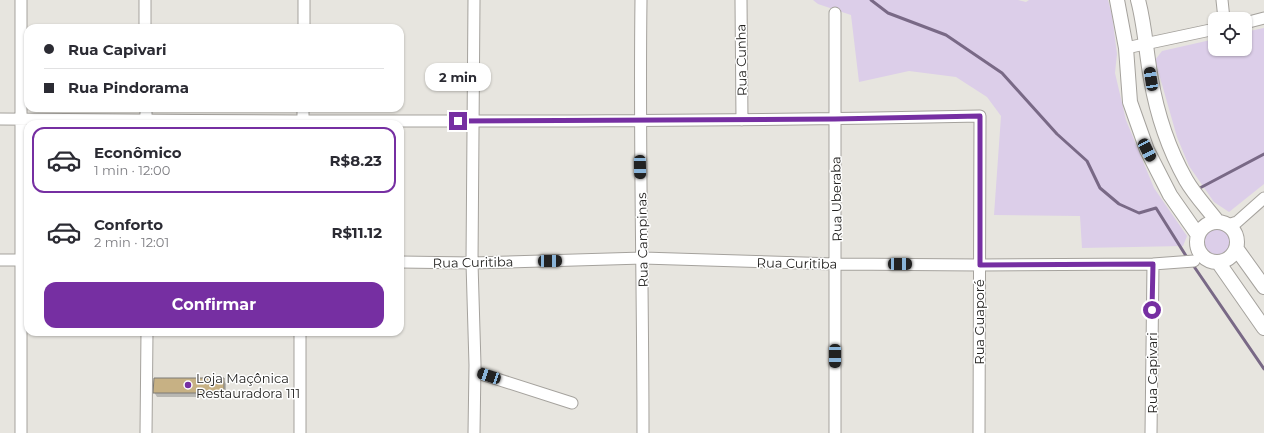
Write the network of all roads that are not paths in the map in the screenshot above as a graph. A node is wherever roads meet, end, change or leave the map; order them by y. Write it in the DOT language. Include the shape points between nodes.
graph roads {
  1 [pos="21,0"];
  2 [pos="145,0"];
  3 [pos="304,0"];
  4 [pos="474,0"];
  5 [pos="641,0"];
  6 [pos="741,0"];
  7 [pos="1117,0"];
  8 [pos="1138,0"];
  9 [pos="1222,0"];
  10 [pos="1223,12"];
  11 [pos="835,14"];
  12 [pos="1264,18"];
  13 [pos="1252,21"];
  14 [pos="146,24"];
  15 [pos="304,24"];
  16 [pos="1208,31"];
  17 [pos="1145,45"];
  18 [pos="1126,48"];
  19 [pos="0,119"];
  20 [pos="21,119"];
  21 [pos="835,119"];
  22 [pos="63,120"];
  23 [pos="742,120"];
  24 [pos="474,121"];
  25 [pos="639,121"];
  26 [pos="404,122"];
  27 [pos="1264,198"];
  28 [pos="24,225"];
  29 [pos="1229,225"];
  30 [pos="1198,235"];
  31 [pos="1236,248"];
  32 [pos="643,258"];
  33 [pos="1204,258"];
  34 [pos="0,260"];
  35 [pos="24,260"];
  36 [pos="404,262"];
  37 [pos="472,263"];
  38 [pos="836,264"];
  39 [pos="1153,264"];
  40 [pos="980,265"];
  41 [pos="1264,287"];
  42 [pos="24,303"];
  43 [pos="1264,328"];
  44 [pos="147,336"];
  45 [pos="300,336"];
  46 [pos="475,372"];
  47 [pos="572,403"];
  48 [pos="21,433"];
  49 [pos="146,433"];
  50 [pos="300,433"];
  51 [pos="474,433"];
  52 [pos="643,433"];
  53 [pos="835,433"];
  54 [pos="979,433"];
  55 [pos="1151,433"];
  1 -- 20 [label="street"];
  2 -- 14 [label="street"];
  3 -- 15 [label="street"];
  4 -- 24 [label="street"];
  5 -- 25 [label="street, Rua Campinas"];
  6 -- 23 [label="street, Rua Cunha"];
  7 -- 18 [label="main road"];
  8 -- 17 [label="main road"];
  9 -- 10 [label="street"];
  11 -- 21 [label="street, Rua Uberaba"];
  12 -- 13 [label="street"];
  16 -- 17 [label="street"];
  17 -- 18 [label="street"];
  17 -- 29 [label="main road" via="1158,112 1170,147 1186,181"];
  18 -- 30 [label="main road" via="1130,102 1147,150 1170,195"];
  19 -- 20 [label="street"];
  20 -- 22 [label="street"];
  20 -- 28 [label="street"];
  21 -- 23 [label="street"];
  21 -- 38 [label="street, Rua Uberaba"];
  21 -- 40 [label="street, Rua Guaporé" via="980,116"];
  23 -- 25 [label="street"];
  24 -- 25 [label="street"];
  24 -- 26 [label="street"];
  24 -- 37 [label="street"];
  25 -- 32 [label="street, Rua Campinas"];
  27 -- 29 [label="street"];
  29 -- 30 [label="main road" via="1205,225"];
  29 -- 31 [label="main road" via="1237,239"];
  30 -- 33 [label="main road"];
  31 -- 33 [label="main road" via="1229,258"];
  31 -- 41 [label="main road"];
  32 -- 37 [label="street, Rua Curitiba"];
  32 -- 38 [label="street, Rua Curitiba"];
  32 -- 52 [label="street, Rua Campinas"];
  33 -- 39 [label="street, Rua Curitiba"];
  33 -- 43 [label="main road"];
  34 -- 35 [label="street"];
  36 -- 37 [label="street, Rua Curitiba"];
  37 -- 46 [label="street"];
  38 -- 40 [label="street, Rua Curitiba"];
  38 -- 53 [label="street, Rua Uberaba"];
  39 -- 40 [label="street, Rua Curitiba"];
  39 -- 55 [label="street, Rua Capivari"];
  40 -- 54 [label="street, Rua Guaporé"];
  42 -- 48 [label="street"];
  44 -- 49 [label="street"];
  45 -- 50 [label="street"];
  46 -- 47 [label="street"];
  46 -- 51 [label="street"];
}
